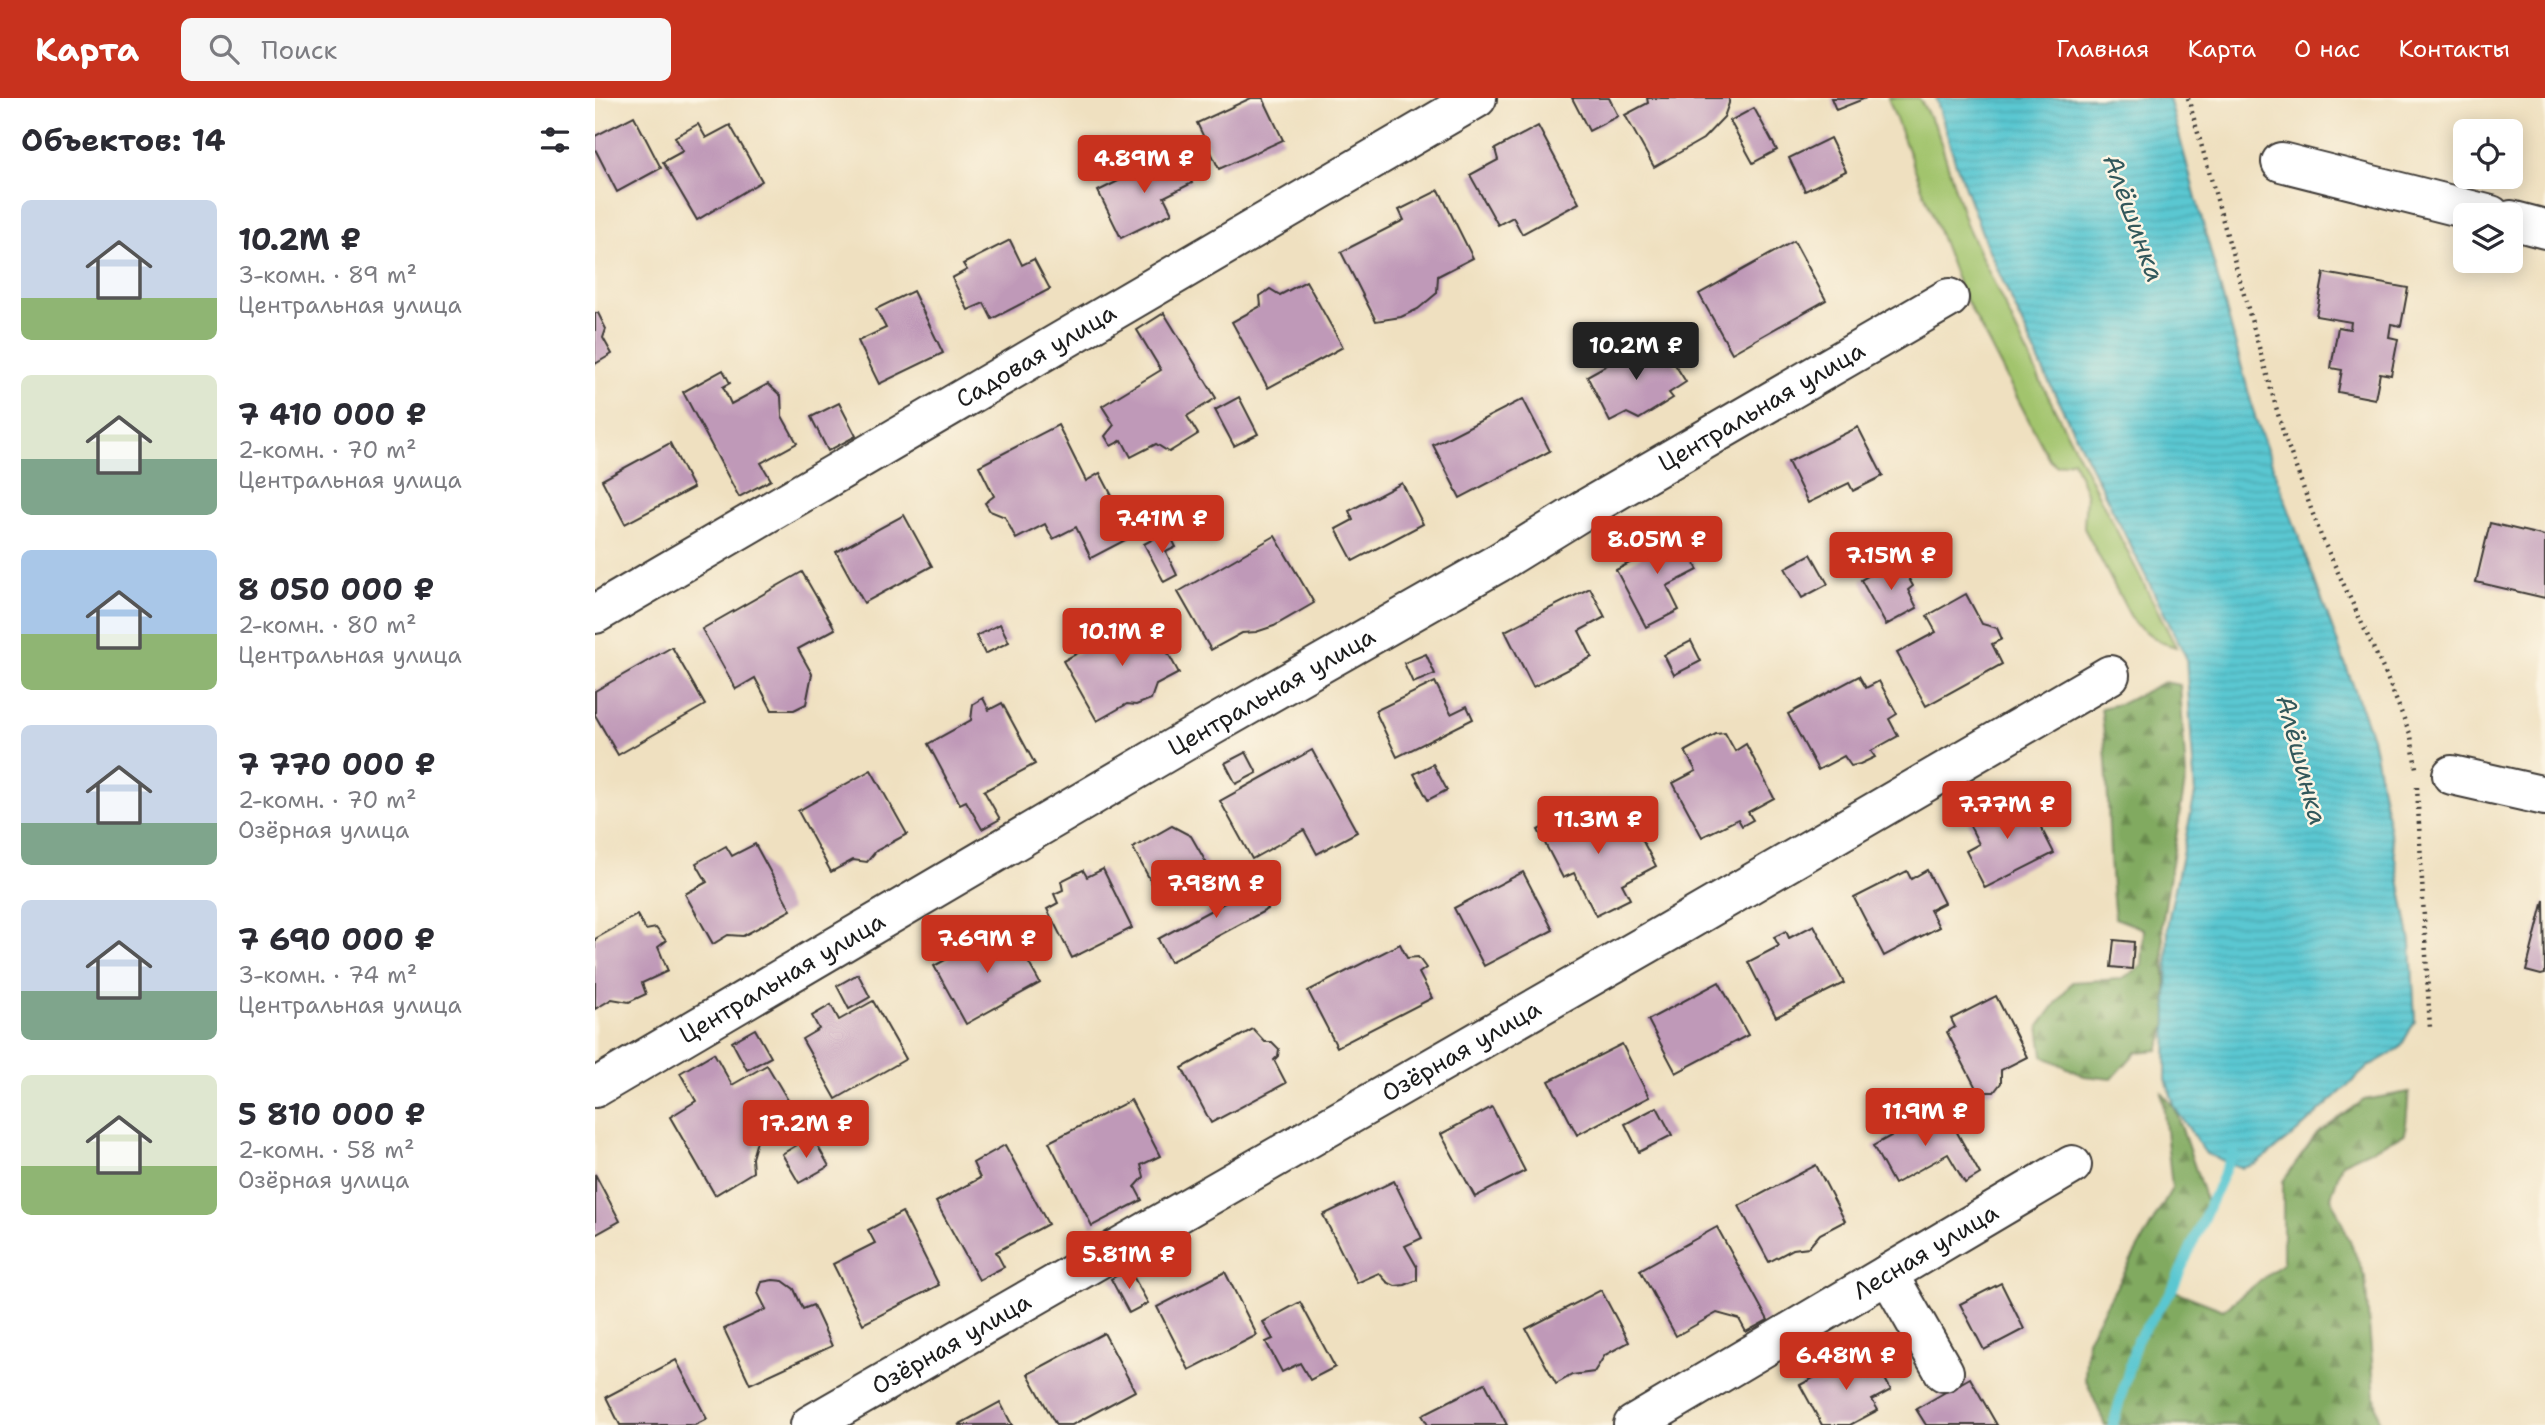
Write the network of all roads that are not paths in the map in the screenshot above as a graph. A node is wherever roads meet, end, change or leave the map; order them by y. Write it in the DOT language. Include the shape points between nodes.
graph roads {
  1 [pos="1476,98"];
  2 [pos="2281,163"];
  3 [pos="2453,206"];
  4 [pos="2523,223"];
  5 [pos="2545,229"];
  6 [pos="1948,298"];
  7 [pos="595,614"];
  8 [pos="2110,675"];
  9 [pos="2429,776"];
  10 [pos="2545,796"];
  11 [pos="595,1088"];
  12 [pos="2072,1166"];
  13 [pos="1888,1274"];
  14 [pos="1944,1372"];
  15 [pos="810,1425"];
  16 [pos="1633,1425"];
  1 -- 7 [label="street, Садовая улица"];
  2 -- 3 [label="street"];
  4 -- 5 [label="street"];
  6 -- 11 [label="street, Центральная улица"];
  8 -- 15 [label="street, Озёрная улица"];
  9 -- 10 [label="street"];
  12 -- 13 [label="street, Лесная улица"];
  13 -- 14 [label="street"];
  13 -- 16 [label="street, Лесная улица"];
}
